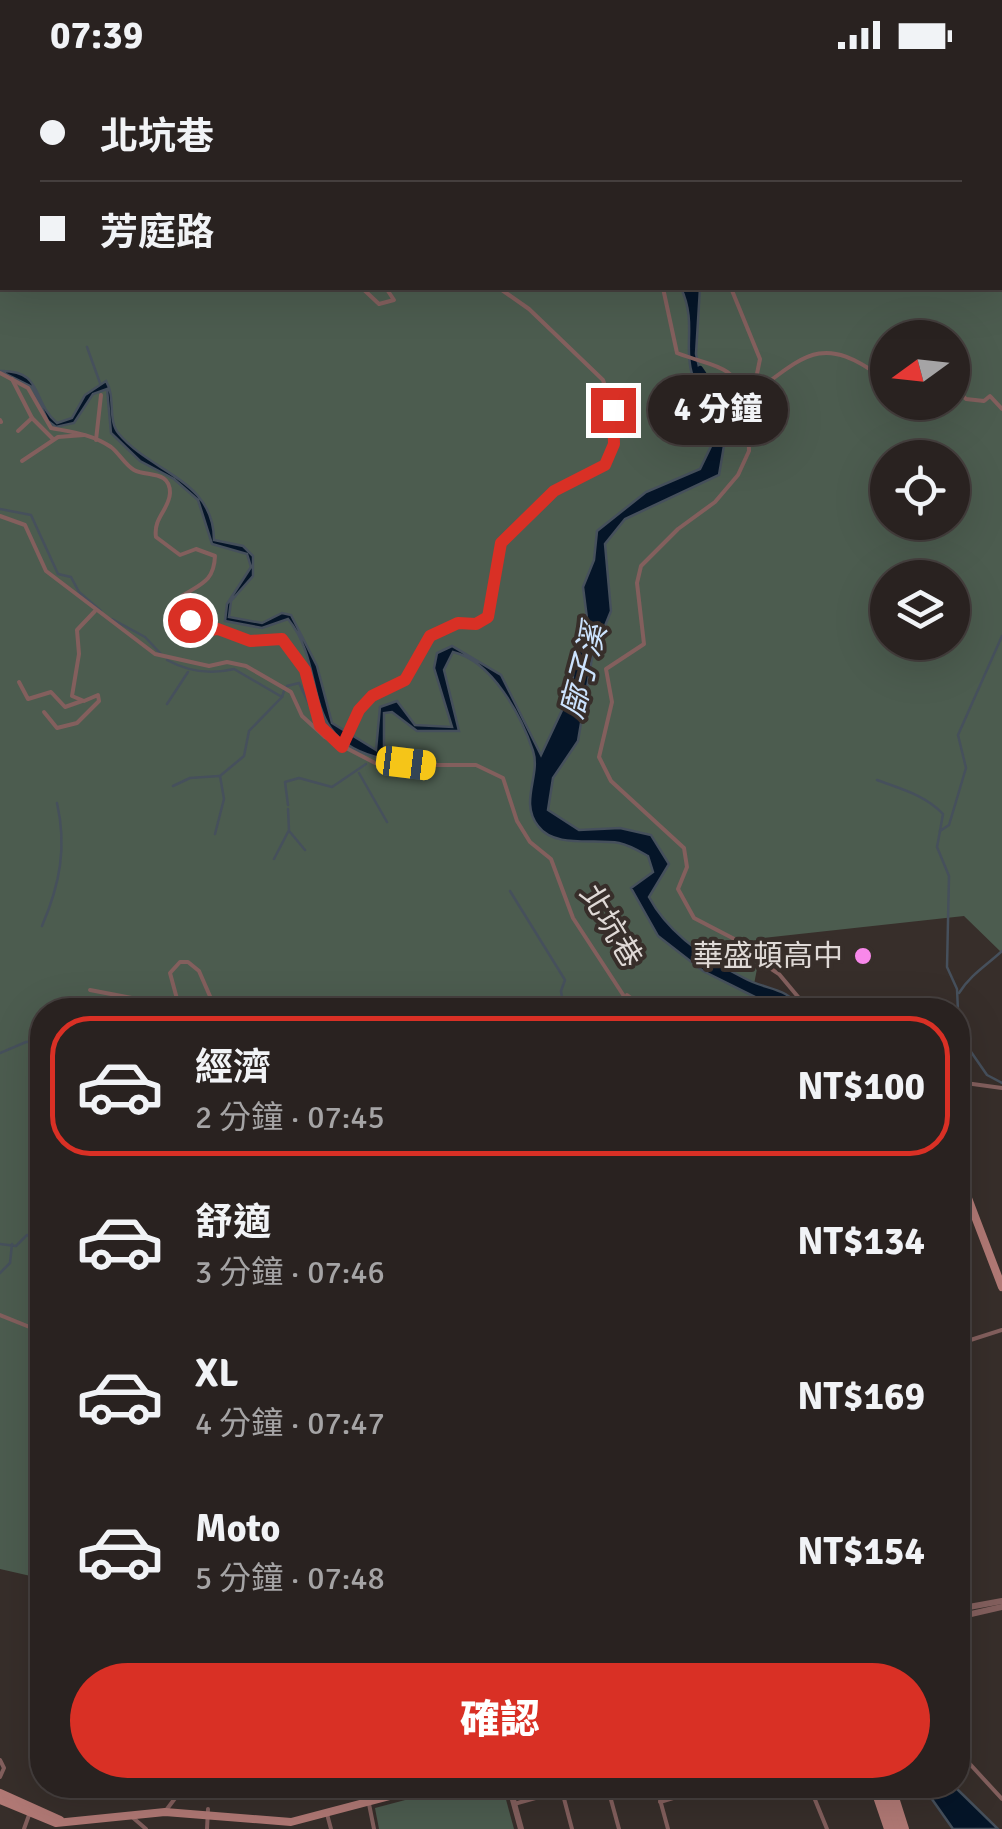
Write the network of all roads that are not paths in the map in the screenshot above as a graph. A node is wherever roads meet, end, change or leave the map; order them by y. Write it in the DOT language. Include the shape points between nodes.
graph roads {
  1 [pos="364,290"];
  2 [pos="387,290"];
  3 [pos="502,290"];
  4 [pos="663,290"];
  5 [pos="732,290"];
  6 [pos="870,368"];
  7 [pos="2,377"];
  8 [pos="12,379"];
  9 [pos="101,394"];
  10 [pos="753,397"];
  11 [pos="970,399"];
  12 [pos="1002,409"];
  13 [pos="32,418"];
  14 [pos="18,431"];
  15 [pos="85,434"];
  16 [pos="53,440"];
  17 [pos="96,440"];
  18 [pos="22,461"];
  19 [pos="0,516"];
  20 [pos="95,612"];
  21 [pos="19,682"];
  22 [pos="82,700"];
  23 [pos="44,712"];
  24 [pos="334,742"];
  25 [pos="342,747"];
  26 [pos="90,990"];
  27 [pos="624,993"];
  28 [pos="127,998"];
  29 [pos="177,998"];
  30 [pos="211,998"];
  31 [pos="626,998"];
  32 [pos="631,998"];
  33 [pos="799,998"];
  34 [pos="970,1084"];
  35 [pos="1002,1088"];
  36 [pos="970,1203"];
  37 [pos="1002,1287"];
  38 [pos="0,1314"];
  39 [pos="30,1327"];
  40 [pos="1002,1330"];
  41 [pos="970,1340"];
  42 [pos="1002,1604"];
  43 [pos="970,1608"];
  44 [pos="970,1613"];
  45 [pos="0,1760"];
  46 [pos="970,1764"];
  47 [pos="0,1777"];
  48 [pos="0,1796"];
  49 [pos="176,1798"];
  50 [pos="375,1798"];
  51 [pos="377,1798"];
  52 [pos="512,1798"];
  53 [pos="536,1798"];
  54 [pos="564,1798"];
  55 [pos="611,1798"];
  56 [pos="659,1798"];
  57 [pos="673,1798"];
  58 [pos="814,1798"];
  59 [pos="886,1798"];
  60 [pos="886,1798"];
  61 [pos="1002,1799"];
  62 [pos="368,1800"];
  63 [pos="660,1802"];
  64 [pos="514,1804"];
  65 [pos="167,1810"];
  66 [pos="208,1811"];
  67 [pos="327,1812"];
  68 [pos="29,1814"];
  69 [pos="131,1816"];
  70 [pos="72,1823"];
  71 [pos="290,1823"];
  72 [pos="24,1829"];
  73 [pos="146,1829"];
  74 [pos="207,1829"];
  75 [pos="331,1829"];
  76 [pos="374,1829"];
  77 [pos="521,1829"];
  78 [pos="572,1829"];
  79 [pos="619,1829"];
  80 [pos="668,1829"];
  81 [pos="827,1829"];
  82 [pos="896,1829"];
  1 -- 2 [label="street" via="378,304 394,300"];
  3 -- 25 [label="street" via="603,380 613,410 614,450 605,465 554,491 501,543 488,617 430,636 405,680 372,696"];
  4 -- 10 [label="street" via="677,353 738,376"];
  5 -- 10 [label="street" via="760,359"];
  6 -- 10 [label="street" via="823,351 782,368"];
  7 -- 8 [label="street"];
  8 -- 13 [label="street"];
  8 -- 15 [label="street" via="28,388 50,428"];
  9 -- 17 [label="street"];
  10 -- 33 [label="street" via="749,450 738,475 638,572 644,644 606,669 612,702 598,748 611,781 684,848 687,867 678,888 690,912 736,939"];
  11 -- 12 [label="street" via="990,396"];
  13 -- 14 [label="street"];
  13 -- 16 [label="street"];
  15 -- 16 [label="street"];
  15 -- 17 [label="street"];
  16 -- 18 [label="street"];
  17 -- 24 [label="street" via="134,470 167,482 170,497 156,523 161,544 180,555 196,550 215,556 211,577 182,596 195,629 250,641 282,639 305,670 317,720"];
  19 -- 20 [label="street, 北坑巷" via="25,525 46,571"];
  20 -- 22 [label="street" via="77,630 72,696"];
  20 -- 24 [label="street, 北坑巷" via="155,654 246,666 290,692 302,716"];
  21 -- 22 [label="street" via="28,698 52,692 65,707"];
  22 -- 23 [label="street" via="98,695 96,707 77,723 58,728"];
  24 -- 25 [label="street, 北坑巷"];
  25 -- 27 [label="street, 北坑巷" via="378,765 476,765 503,778 517,821 551,859 573,918"];
  26 -- 28 [label="street"];
  27 -- 31 [label="street, 北坑巷"];
  27 -- 32 [label="street, 北坑巷"];
  29 -- 30 [label="street" via="170,973 188,962"];
  34 -- 35 [label="street"];
  36 -- 37 [label="main road"];
  38 -- 39 [label="street"];
  40 -- 41 [label="street"];
  42 -- 43 [label="street"];
  42 -- 44 [label="street"];
  45 -- 47 [label="street"];
  46 -- 61 [label="street"];
  48 -- 68 [label="main road"];
  48 -- 70 [label="main road"];
  49 -- 65 [label="street"];
  50 -- 62 [label="main road"];
  51 -- 62 [label="main road"];
  52 -- 64 [label="street"];
  53 -- 64 [label="street"];
  54 -- 78 [label="street"];
  55 -- 79 [label="street"];
  56 -- 63 [label="street"];
  57 -- 63 [label="street"];
  58 -- 81 [label="street"];
  59 -- 82 [label="main road"];
  60 -- 82 [label="main road"];
  62 -- 67 [label="main road"];
  62 -- 76 [label="street"];
  63 -- 80 [label="street"];
  64 -- 77 [label="street"];
  65 -- 66 [label="main road"];
  65 -- 69 [label="main road"];
  65 -- 70 [label="main road"];
  66 -- 71 [label="main road"];
  66 -- 74 [label="street"];
  67 -- 71 [label="main road"];
  67 -- 75 [label="street"];
  68 -- 70 [label="main road"];
  68 -- 72 [label="street"];
  69 -- 70 [label="main road"];
  69 -- 73 [label="street"];
}
